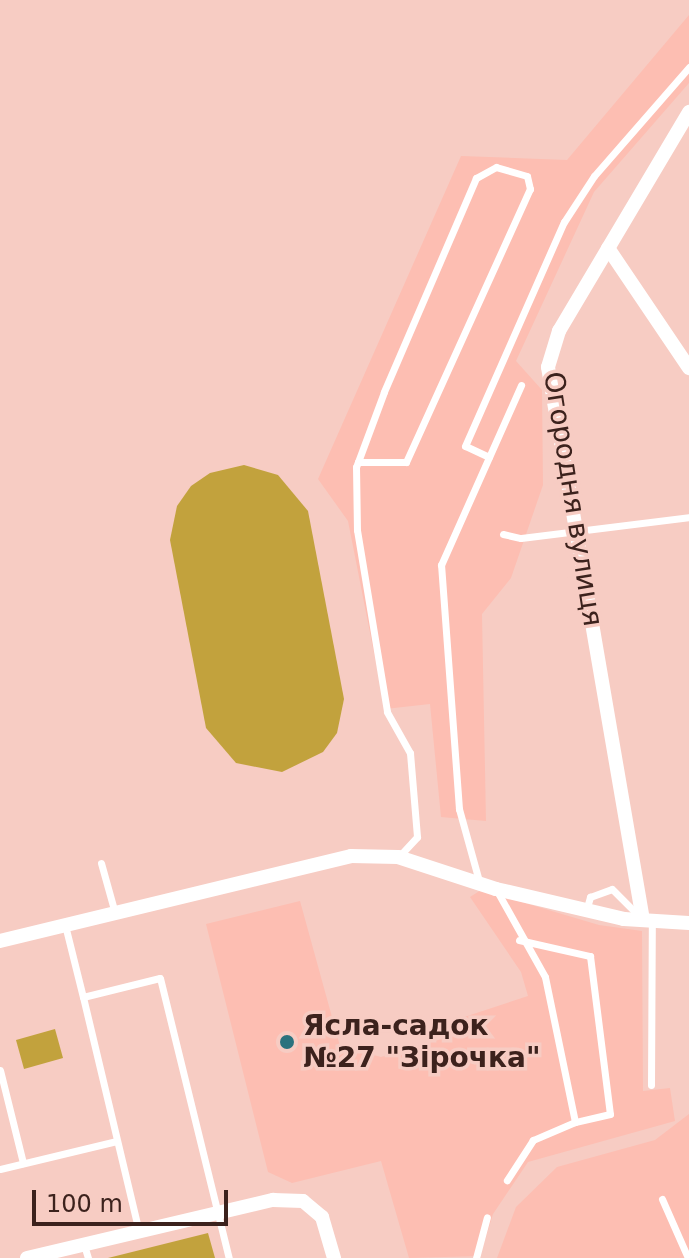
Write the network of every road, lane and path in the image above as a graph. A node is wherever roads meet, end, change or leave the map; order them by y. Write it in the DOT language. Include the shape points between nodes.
graph roads {
  1 [pos="689,67"];
  2 [pos="689,112"];
  3 [pos="608,248"];
  4 [pos="689,368"];
  5 [pos="521,385"];
  6 [pos="489,457"];
  7 [pos="358,462"];
  8 [pos="689,517"];
  9 [pos="579,532"];
  10 [pos="503,534"];
  11 [pos="398,857"];
  12 [pos="101,863"];
  13 [pos="479,884"];
  14 [pos="496,889"];
  15 [pos="586,911"];
  16 [pos="115,913"];
  17 [pos="647,921"];
  18 [pos="689,923"];
  19 [pos="65,925"];
  20 [pos="519,940"];
  21 [pos="0,941"];
  22 [pos="83,997"];
  23 [pos="0,1070"];
  24 [pos="651,1085"];
  25 [pos="575,1122"];
  26 [pos="117,1141"];
  27 [pos="23,1163"];
  28 [pos="0,1169"];
  29 [pos="507,1180"];
  30 [pos="662,1199"];
  31 [pos="219,1213"];
  32 [pos="487,1217"];
  33 [pos="139,1232"];
  34 [pos="86,1251"];
  35 [pos="27,1258"];
  36 [pos="229,1258"];
  37 [pos="334,1258"];
  38 [pos="476,1258"];
  39 [pos="688,1258"];
  1 -- 6 [label="lane" via="594,176 564,222 465,446"];
  2 -- 3 [label="street, Огородня вулиця"];
  3 -- 4 [label="street"];
  3 -- 9 [label="street, Огородня вулиця" via="559,331 548,367"];
  5 -- 6 [label="lane"];
  6 -- 13 [label="lane" via="441,565 459,809"];
  7 -- 7 [label="lane" via="406,462 530,189 527,176 496,167 476,178"];
  7 -- 11 [label="lane" via="357,530 373,630 387,712 410,753 415,796 417,837"];
  8 -- 9 [label="lane"];
  9 -- 10 [label="lane" via="521,538"];
  9 -- 17 [label="street, Огородня вулиця"];
  11 -- 13 [label="street"];
  11 -- 16 [label="street" via="351,856"];
  12 -- 16 [label="lane"];
  13 -- 14 [label="street"];
  14 -- 15 [label="street"];
  14 -- 20 [label="lane"];
  15 -- 17 [label="street"];
  15 -- 17 [label="lane" via="590,897 612,889"];
  16 -- 19 [label="street"];
  17 -- 18 [label="street"];
  17 -- 24 [label="lane"];
  19 -- 21 [label="street"];
  19 -- 22 [label="lane"];
  20 -- 25 [label="lane" via="545,977"];
  20 -- 25 [label="lane" via="590,956 610,1114"];
  22 -- 26 [label="lane"];
  22 -- 31 [label="lane" via="160,978"];
  23 -- 27 [label="lane"];
  25 -- 29 [label="lane" via="533,1140"];
  26 -- 27 [label="lane"];
  26 -- 33 [label="lane"];
  27 -- 28 [label="lane"];
  30 -- 39 [label="lane"];
  31 -- 33 [label="street"];
  31 -- 36 [label="lane"];
  31 -- 37 [label="street" via="273,1200 303,1201 322,1217"];
  32 -- 38 [label="lane"];
  33 -- 34 [label="street"];
  34 -- 35 [label="street"];
}
